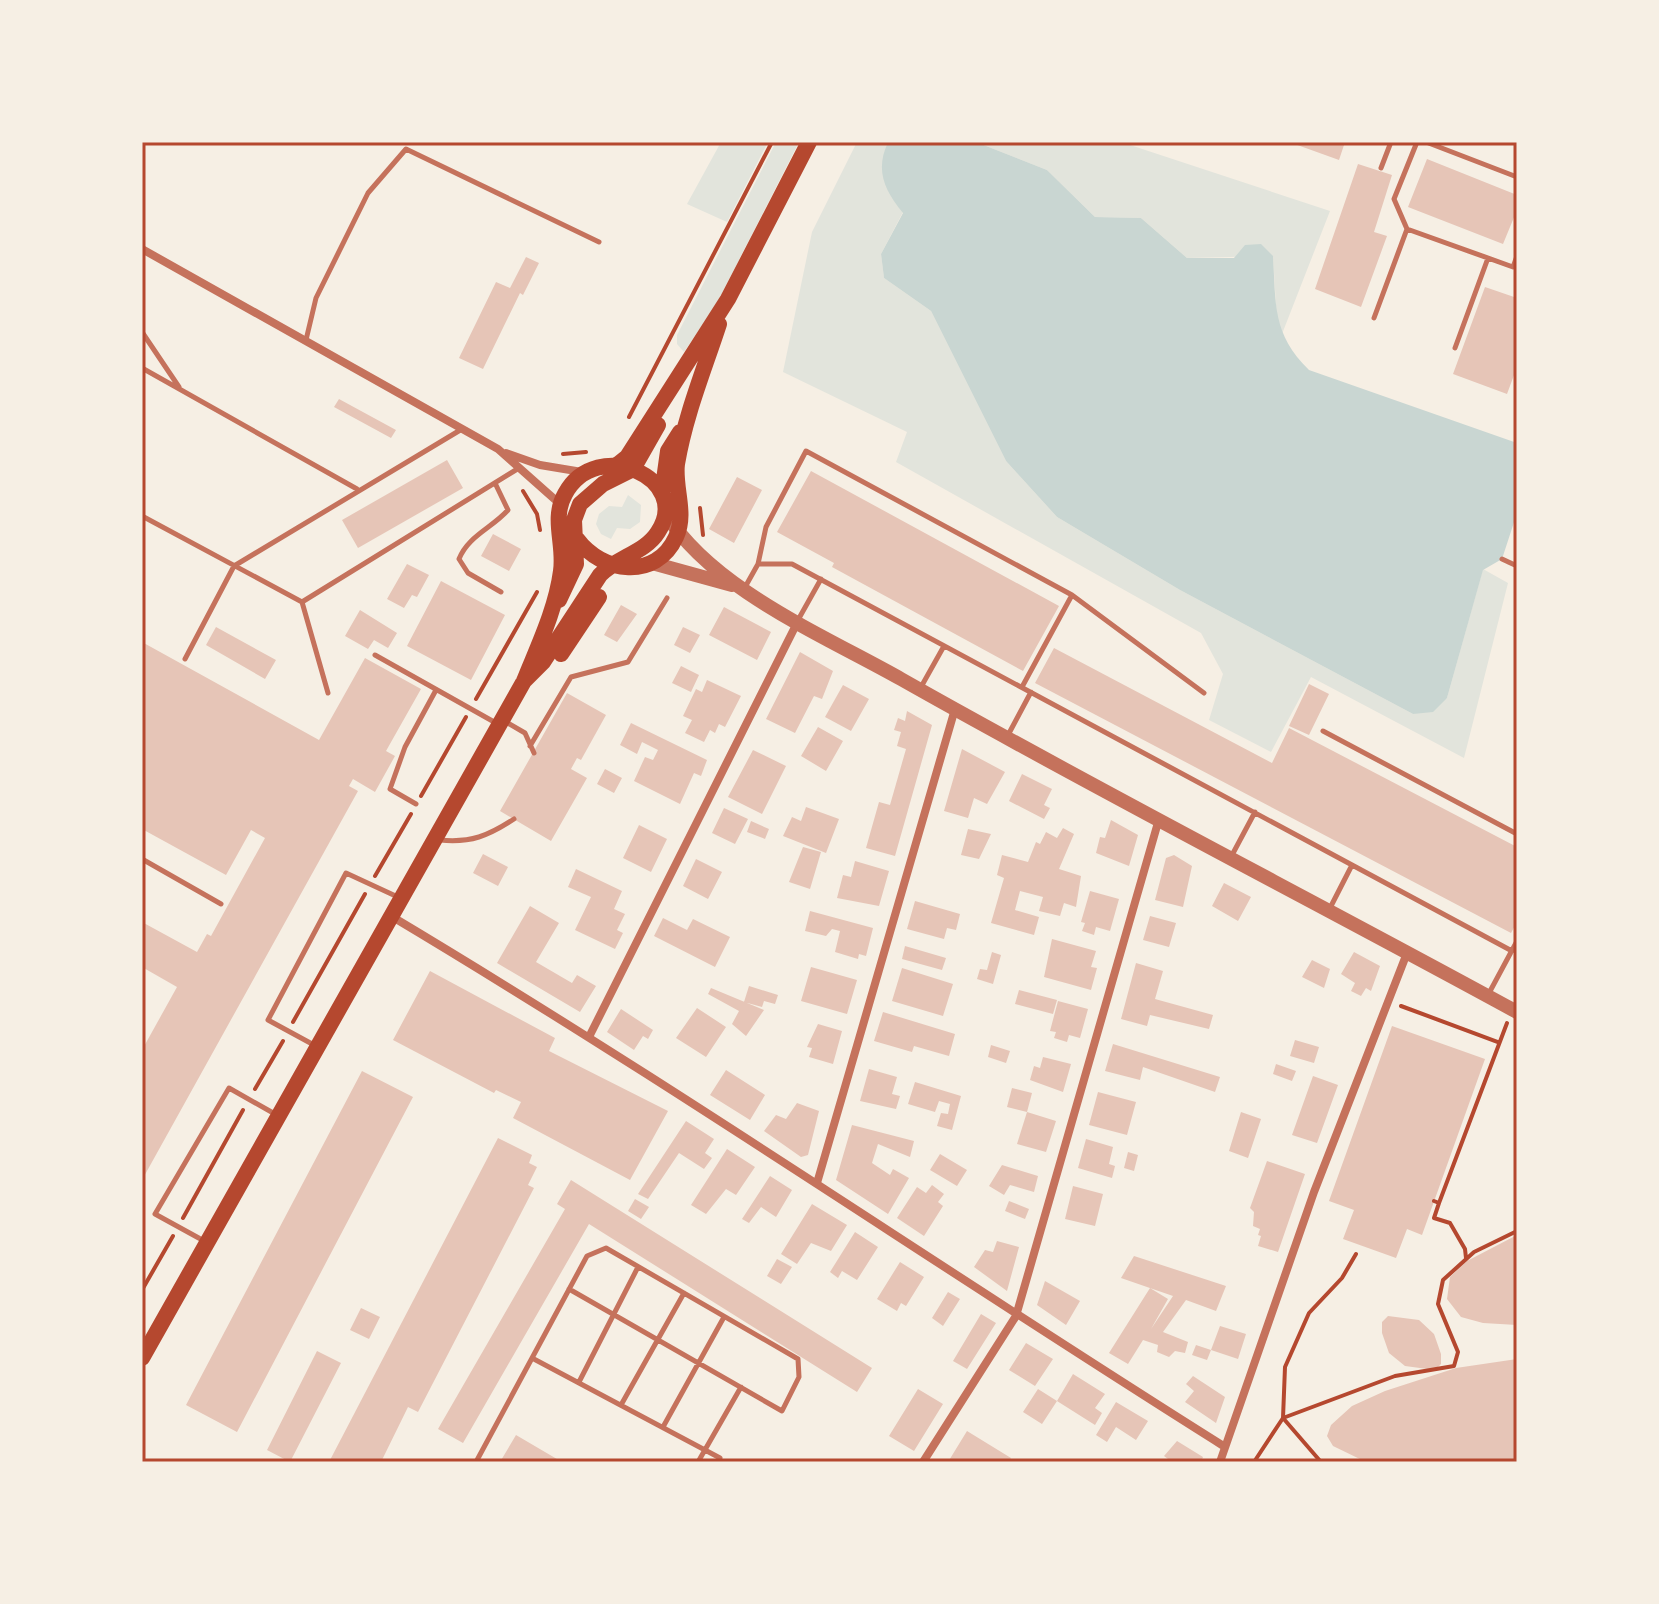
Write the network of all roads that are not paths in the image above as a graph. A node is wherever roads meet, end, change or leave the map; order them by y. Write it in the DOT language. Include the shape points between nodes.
graph roads {
  1 [pos="809,142"];
  2 [pos="1391,142"];
  3 [pos="1417,142"];
  4 [pos="1426,142"];
  5 [pos="1381,168"];
  6 [pos="1517,177"];
  7 [pos="1407,229"];
  8 [pos="599,242"];
  9 [pos="142,249"];
  10 [pos="1517,256"];
  11 [pos="1488,258"];
  12 [pos="728,299"];
  13 [pos="1374,318"];
  14 [pos="142,332"];
  15 [pos="306,340"];
  16 [pos="1455,348"];
  17 [pos="142,368"];
  18 [pos="181,390"];
  19 [pos="687,419"];
  20 [pos="463,428"];
  21 [pos="498,449"];
  22 [pos="520,467"];
  23 [pos="625,467"];
  24 [pos="584,473"];
  25 [pos="495,483"];
  26 [pos="358,490"];
  27 [pos="662,494"];
  28 [pos="561,504"];
  29 [pos="666,514"];
  30 [pos="142,516"];
  31 [pos="574,520"];
  32 [pos="678,534"];
  33 [pos="577,539"];
  34 [pos="1502,559"];
  35 [pos="652,563"];
  36 [pos="758,564"];
  37 [pos="234,566"];
  38 [pos="616,566"];
  39 [pos="1517,566"];
  40 [pos="821,579"];
  41 [pos="742,589"];
  42 [pos="501,592"];
  43 [pos="1072,595"];
  44 [pos="667,598"];
  45 [pos="302,602"];
  46 [pos="550,615"];
  47 [pos="798,620"];
  48 [pos="944,646"];
  49 [pos="375,655"];
  50 [pos="185,659"];
  51 [pos="524,681"];
  52 [pos="1022,687"];
  53 [pos="919,689"];
  54 [pos="436,690"];
  55 [pos="1031,692"];
  56 [pos="328,693"];
  57 [pos="1204,693"];
  58 [pos="955,709"];
  59 [pos="501,723"];
  60 [pos="1323,731"];
  61 [pos="1007,737"];
  62 [pos="530,746"];
  63 [pos="534,753"];
  64 [pos="416,804"];
  65 [pos="1255,812"];
  66 [pos="514,819"];
  67 [pos="1159,819"];
  68 [pos="1517,834"];
  69 [pos="435,839"];
  70 [pos="1230,858"];
  71 [pos="142,859"];
  72 [pos="1352,865"];
  73 [pos="401,898"];
  74 [pos="221,904"];
  75 [pos="1329,911"];
  76 [pos="391,916"];
  77 [pos="1517,941"];
  78 [pos="1512,951"];
  79 [pos="1407,953"];
  80 [pos="1488,996"];
  81 [pos="1515,1011"];
  82 [pos="589,1037"];
  83 [pos="317,1047"];
  84 [pos="278,1116"];
  85 [pos="817,1183"];
  86 [pos="207,1242"];
  87 [pos="638,1267"];
  88 [pos="569,1289"];
  89 [pos="684,1293"];
  90 [pos="614,1315"];
  91 [pos="1016,1316"];
  92 [pos="724,1317"];
  93 [pos="658,1340"];
  94 [pos="142,1358"];
  95 [pos="532,1358"];
  96 [pos="698,1363"];
  97 [pos="579,1382"];
  98 [pos="741,1387"];
  99 [pos="621,1405"];
  100 [pos="663,1427"];
  101 [pos="1225,1447"];
  102 [pos="705,1449"];
  103 [pos="720,1458"];
  104 [pos="476,1462"];
  105 [pos="698,1462"];
  106 [pos="923,1462"];
  107 [pos="1220,1462"];
  1 -- 12 [label="main road"];
  2 -- 5 [label="lane"];
  3 -- 7 [label="lane" via="1394,199"];
  4 -- 6 [label="lane"];
  7 -- 11 [label="lane"];
  7 -- 13 [label="lane"];
  8 -- 15 [label="lane" via="406,149 368,193 316,298"];
  9 -- 15 [label="street"];
  10 -- 11 [label="lane" via="1513,267"];
  11 -- 16 [label="lane"];
  12 -- 19 [label="main road"];
  12 -- 23 [label="main road"];
  14 -- 18 [label="lane"];
  15 -- 20 [label="street"];
  17 -- 18 [label="lane"];
  18 -- 26 [label="lane"];
  19 -- 27 [label="main road" via="668,451"];
  19 -- 32 [label="main road" via="676,470"];
  20 -- 21 [label="street"];
  20 -- 26 [label="lane"];
  21 -- 22 [label="street"];
  21 -- 24 [label="street" via="540,465"];
  22 -- 25 [label="lane"];
  22 -- 28 [label="street"];
  23 -- 24 [label="main road"];
  23 -- 27 [label="main road" via="646,476"];
  23 -- 31 [label="main road" via="592,491"];
  24 -- 28 [label="main road"];
  25 -- 42 [label="lane" via="508,510 465,544 459,559 468,573"];
  25 -- 45 [label="lane"];
  26 -- 37 [label="lane"];
  27 -- 29 [label="main road"];
  28 -- 31 [label="street"];
  28 -- 46 [label="main road" via="561,571"];
  29 -- 32 [label="street"];
  29 -- 38 [label="main road" via="648,544"];
  30 -- 37 [label="lane"];
  31 -- 33 [label="main road"];
  32 -- 35 [label="main road"];
  32 -- 41 [label="street"];
  33 -- 38 [label="main road" via="588,552"];
  33 -- 46 [label="main road" via="573,575"];
  34 -- 39 [label="lane"];
  35 -- 38 [label="main road"];
  35 -- 41 [label="street"];
  36 -- 40 [label="lane" via="792,564"];
  36 -- 41 [label="lane"];
  36 -- 43 [label="lane" via="766,527 806,451"];
  37 -- 45 [label="lane"];
  37 -- 50 [label="lane"];
  38 -- 51 [label="main road" via="556,661"];
  40 -- 47 [label="lane"];
  40 -- 48 [label="lane"];
  41 -- 47 [label="street"];
  43 -- 52 [label="lane"];
  43 -- 57 [label="lane"];
  44 -- 62 [label="lane" via="628,662 571,677"];
  45 -- 56 [label="lane"];
  46 -- 51 [label="main road"];
  47 -- 53 [label="street"];
  47 -- 82 [label="street"];
  48 -- 52 [label="lane"];
  48 -- 53 [label="lane"];
  49 -- 54 [label="lane"];
  51 -- 59 [label="main road"];
  52 -- 55 [label="lane"];
  53 -- 58 [label="street"];
  54 -- 59 [label="lane"];
  54 -- 64 [label="lane" via="405,747 390,789"];
  55 -- 61 [label="lane"];
  55 -- 65 [label="lane"];
  58 -- 61 [label="street"];
  58 -- 85 [label="street"];
  59 -- 62 [label="lane" via="525,733"];
  59 -- 69 [label="main road"];
  60 -- 68 [label="lane"];
  61 -- 67 [label="street"];
  62 -- 63 [label="lane"];
  65 -- 70 [label="lane"];
  65 -- 72 [label="lane"];
  66 -- 69 [label="lane" via="486,838"];
  67 -- 70 [label="street"];
  67 -- 91 [label="street"];
  69 -- 73 [label="main road"];
  70 -- 75 [label="street"];
  71 -- 74 [label="lane"];
  72 -- 75 [label="lane"];
  72 -- 78 [label="lane"];
  73 -- 76 [label="main road"];
  73 -- 83 [label="lane" via="346,873 268,1020"];
  75 -- 79 [label="street"];
  76 -- 82 [label="street"];
  76 -- 83 [label="main road"];
  77 -- 78 [label="lane"];
  78 -- 80 [label="lane"];
  79 -- 80 [label="street"];
  79 -- 101 [label="street" via="1314,1192"];
  80 -- 81 [label="street"];
  82 -- 85 [label="street"];
  83 -- 84 [label="main road"];
  84 -- 86 [label="main road"];
  84 -- 86 [label="lane" via="229,1088 155,1214"];
  85 -- 91 [label="street"];
  86 -- 94 [label="main road"];
  87 -- 88 [label="lane" via="606,1248 587,1256"];
  87 -- 89 [label="lane"];
  87 -- 90 [label="lane"];
  88 -- 90 [label="lane"];
  88 -- 95 [label="lane"];
  89 -- 92 [label="lane"];
  89 -- 93 [label="lane"];
  90 -- 93 [label="lane"];
  90 -- 97 [label="lane"];
  91 -- 101 [label="street"];
  91 -- 106 [label="street"];
  92 -- 96 [label="lane"];
  92 -- 98 [label="lane" via="798,1359 799,1377 782,1411"];
  93 -- 96 [label="lane"];
  93 -- 99 [label="lane"];
  95 -- 97 [label="lane"];
  95 -- 104 [label="lane"];
  96 -- 98 [label="lane"];
  96 -- 100 [label="lane"];
  97 -- 99 [label="lane"];
  98 -- 102 [label="lane"];
  99 -- 100 [label="lane"];
  100 -- 102 [label="lane"];
  101 -- 107 [label="street"];
  102 -- 103 [label="lane"];
  102 -- 105 [label="lane"];
}
